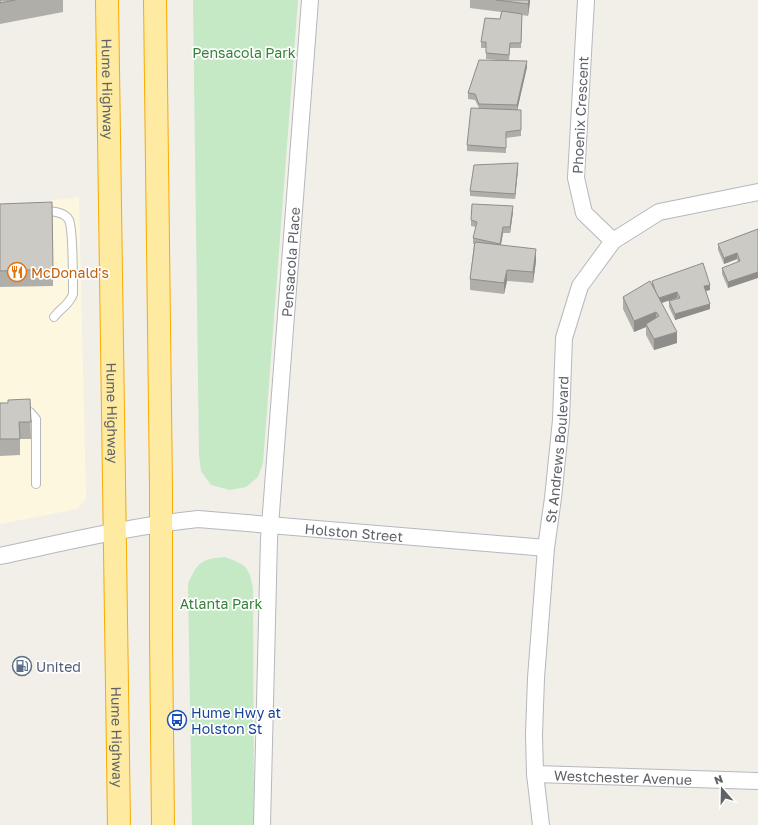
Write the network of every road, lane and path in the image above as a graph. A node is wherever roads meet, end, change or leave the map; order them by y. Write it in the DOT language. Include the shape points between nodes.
graph roads {
  1 [pos="107,0"];
  2 [pos="155,0"];
  3 [pos="310,0"];
  4 [pos="586,0"];
  5 [pos="758,192"];
  6 [pos="36,211"];
  7 [pos="613,241"];
  8 [pos="54,317"];
  9 [pos="0,413"];
  10 [pos="36,484"];
  11 [pos="161,523"];
  12 [pos="270,524"];
  13 [pos="114,533"];
  14 [pos="546,548"];
  15 [pos="0,556"];
  16 [pos="535,774"];
  17 [pos="758,781"];
  18 [pos="119,825"];
  19 [pos="163,825"];
  20 [pos="262,825"];
  21 [pos="541,825"];
  1 -- 13 [label="highway, Hume Highway"];
  2 -- 11 [label="highway"];
  3 -- 12 [label="street, Pensacola Place"];
  4 -- 7 [label="street, Phoenix Crescent" via="576,178 584,213"];
  5 -- 7 [label="street, St Andrews Boulevard" via="659,212"];
  6 -- 8 [label="lane" via="50,211 63,215 69,221 73,294 70,303"];
  7 -- 14 [label="street, St Andrews Boulevard" via="580,286 564,338 560,428"];
  9 -- 10 [label="lane" via="30,412 36,418"];
  11 -- 12 [label="street, Holston Street" via="198,518"];
  11 -- 13 [label="street, Holston Street"];
  11 -- 19 [label="highway"];
  12 -- 14 [label="street, Holston Street"];
  12 -- 20 [label="street, Pensacola Place"];
  13 -- 15 [label="street, Holston Street"];
  13 -- 18 [label="highway, Hume Highway"];
  14 -- 16 [label="street, St Andrews Boulevard" via="536,678"];
  16 -- 17 [label="street, Westchester Avenue"];
  16 -- 21 [label="street, St Andrews Boulevard"];
}
